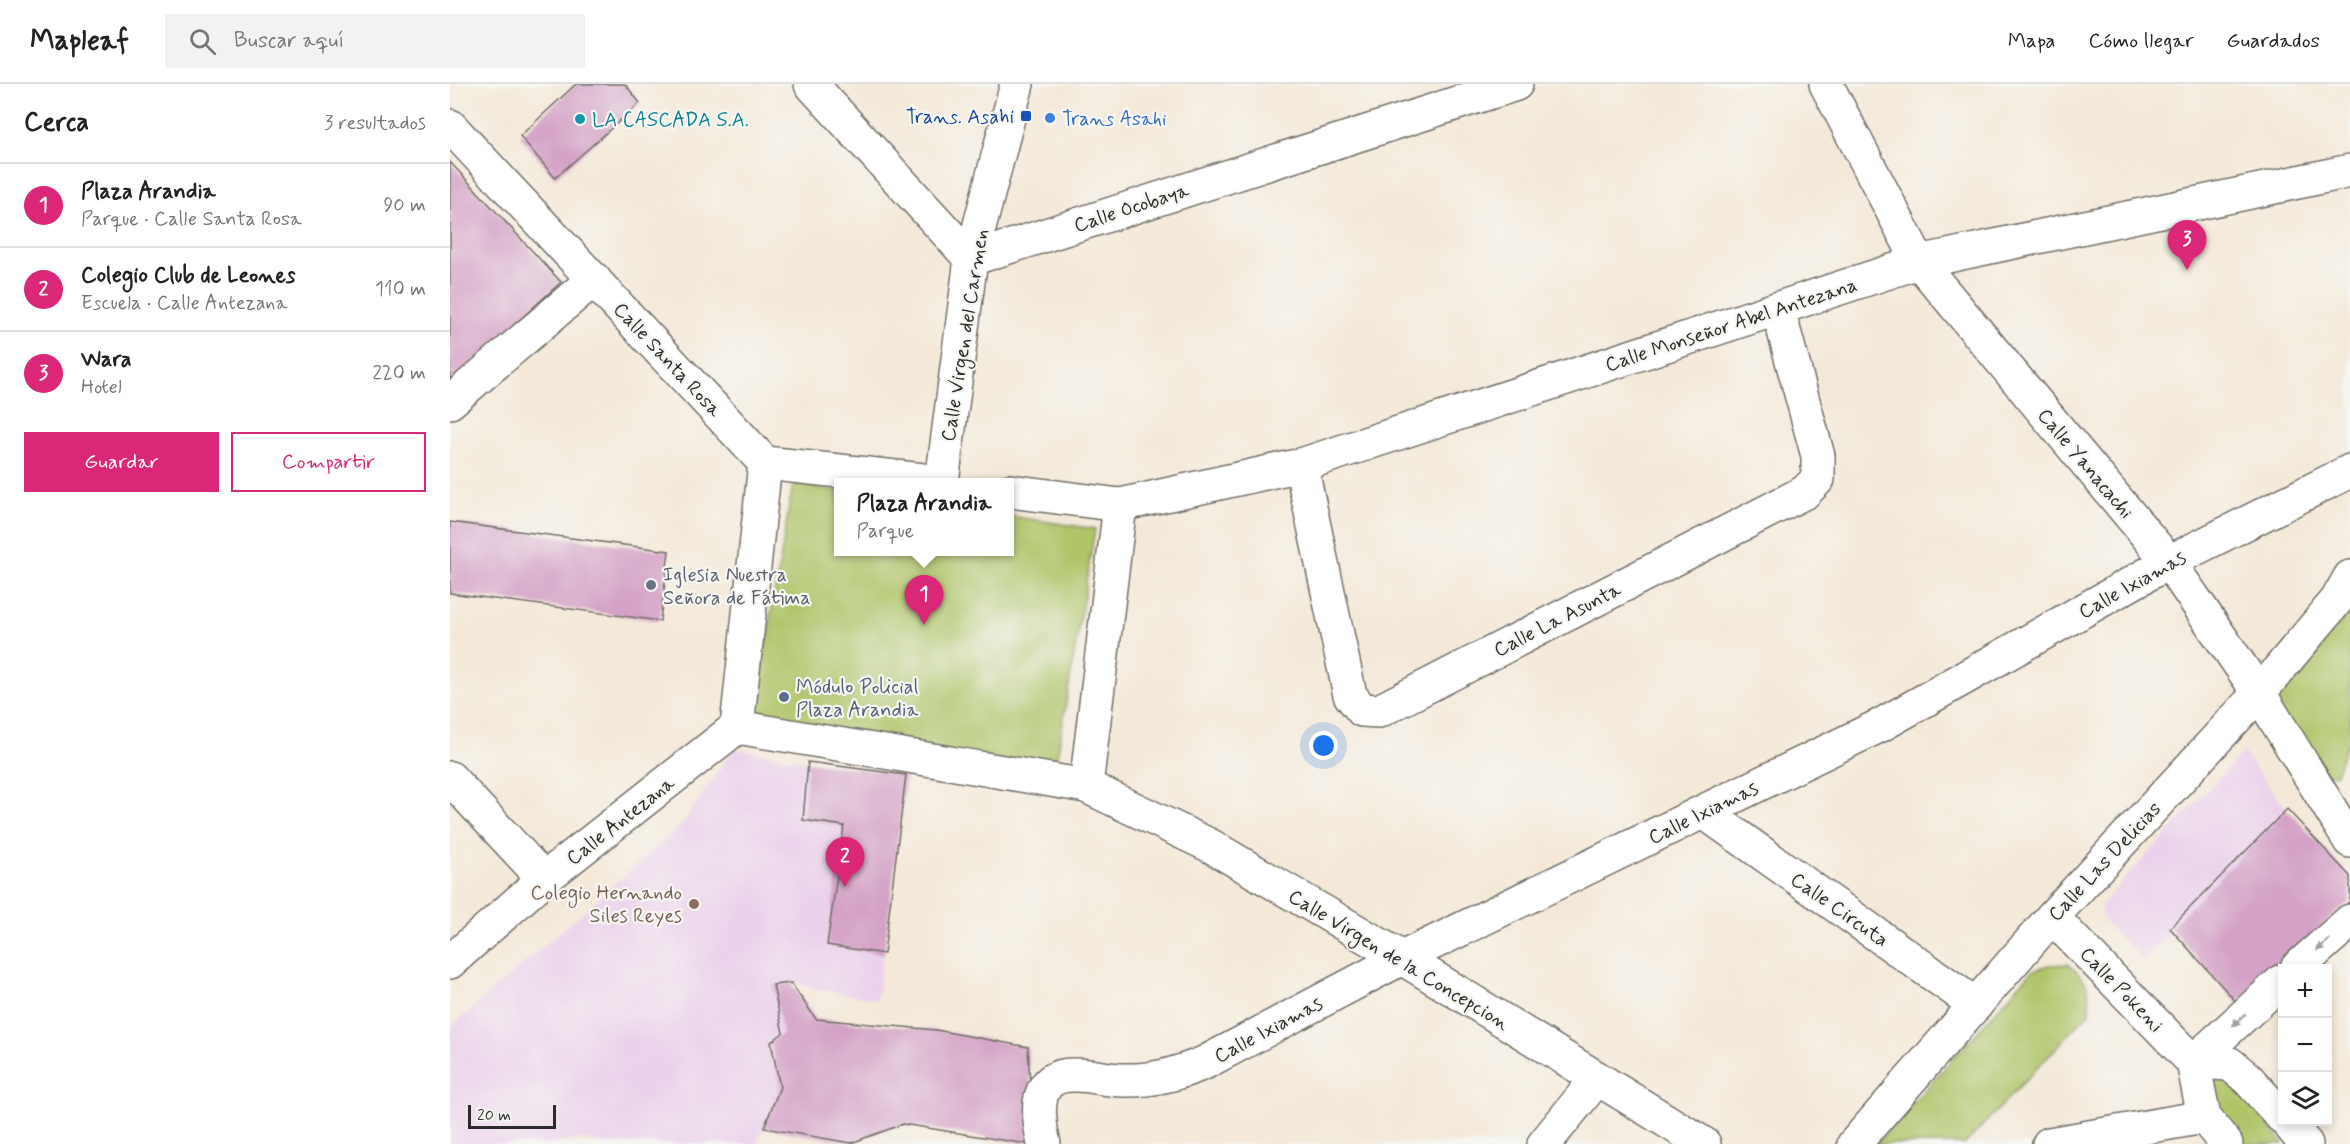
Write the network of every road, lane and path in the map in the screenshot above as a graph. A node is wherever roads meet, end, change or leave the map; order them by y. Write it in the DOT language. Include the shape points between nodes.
graph roads {
  1 [pos="811,84"];
  2 [pos="1017,84"];
  3 [pos="1516,84"];
  4 [pos="1826,84"];
  5 [pos="450,126"];
  6 [pos="2350,171"];
  7 [pos="971,259"];
  8 [pos="1919,262"];
  9 [pos="594,279"];
  10 [pos="1778,309"];
  11 [pos="450,402"];
  12 [pos="765,463"];
  13 [pos="1301,465"];
  14 [pos="2350,471"];
  15 [pos="905,478"];
  16 [pos="943,478"];
  17 [pos="1014,492"];
  18 [pos="1120,505"];
  19 [pos="2169,562"];
  20 [pos="2350,577"];
  21 [pos="2259,693"];
  22 [pos="737,727"];
  23 [pos="450,777"];
  24 [pos="1086,786"];
  25 [pos="1704,813"];
  26 [pos="2347,825"];
  27 [pos="544,879"];
  28 [pos="2052,918"];
  29 [pos="2350,921"];
  30 [pos="1402,958"];
  31 [pos="450,962"];
  32 [pos="2303,964"];
  33 [pos="2278,986"];
  34 [pos="1976,1005"];
  35 [pos="2193,1062"];
  36 [pos="1596,1080"];
  37 [pos="2278,1111"];
  38 [pos="2204,1117"];
  39 [pos="2290,1126"];
  40 [pos="1044,1144"];
  41 [pos="1544,1144"];
  42 [pos="1704,1144"];
  43 [pos="1854,1144"];
  44 [pos="2049,1144"];
  45 [pos="2226,1144"];
  46 [pos="2306,1144"];
  1 -- 7 [label="street"];
  2 -- 7 [label="street, Calle Virgen del Carmen"];
  3 -- 7 [label="street, Calle Ocobaya"];
  4 -- 8 [label="street, Calle Yanacachi"];
  5 -- 9 [label="street, Calle Santa Rosa"];
  6 -- 8 [label="street, Calle Monseñor Abel Antezana"];
  7 -- 16 [label="street, Calle Virgen del Carmen"];
  8 -- 10 [label="street, Calle Monseñor Abel Antezana"];
  8 -- 19 [label="street, Calle Yanacachi"];
  9 -- 11 [label="street"];
  9 -- 12 [label="street, Calle Santa Rosa"];
  10 -- 13 [label="street, Calle Monseñor Abel Antezana"];
  10 -- 13 [label="street, Calle La Asunta" via="1818,456 1818,478 1805,492 1379,711 1362,710 1350,695"];
  12 -- 15 [label="street"];
  12 -- 22 [label="street"];
  13 -- 18 [label="street, Calle Monseñor Abel Antezana"];
  14 -- 19 [label="street, Calle Ixiamas"];
  17 -- 18 [label="street, Calle Monseñor Abel Antezana"];
  18 -- 24 [label="street"];
  19 -- 21 [label="street, Calle Yanacachi"];
  19 -- 25 [label="street, Calle Ixiamas" via="1881,726"];
  20 -- 21 [label="street, Calle Las Delicias" via="2337,600"];
  21 -- 26 [label="street, Calle Yanacachi"];
  21 -- 28 [label="street, Calle Las Delicias"];
  22 -- 24 [label="street, Calle Virgen de la Concepcion"];
  22 -- 27 [label="street, Calle Antezana"];
  23 -- 27 [label="street"];
  24 -- 30 [label="street, Calle Virgen de la Concepcion" via="1211,846"];
  25 -- 30 [label="street, Calle Ixiamas"];
  25 -- 34 [label="street, Calle Circuta"];
  27 -- 31 [label="street, Calle Antezana"];
  28 -- 34 [label="street, Calle Las Delicias"];
  28 -- 35 [label="street, Calle Pokeni"];
  29 -- 32 [label="street, one-way"];
  30 -- 36 [label="street, Calle Virgen de la Concepcion"];
  30 -- 40 [label="street, Calle Ixiamas" via="1178,1074 1120,1080 1075,1074 1060,1077 1041,1093 1038,1108"];
  33 -- 35 [label="street, one-way"];
  34 -- 43 [label="street, Calle Las Delicias"];
  35 -- 37 [label="street" via="2230,1064"];
  35 -- 38 [label="street"];
  36 -- 41 [label="street"];
  36 -- 42 [label="street, Calle Virgen de la Concepcion"];
  38 -- 44 [label="street"];
  38 -- 45 [label="street"];
  39 -- 46 [label="street"];
}
